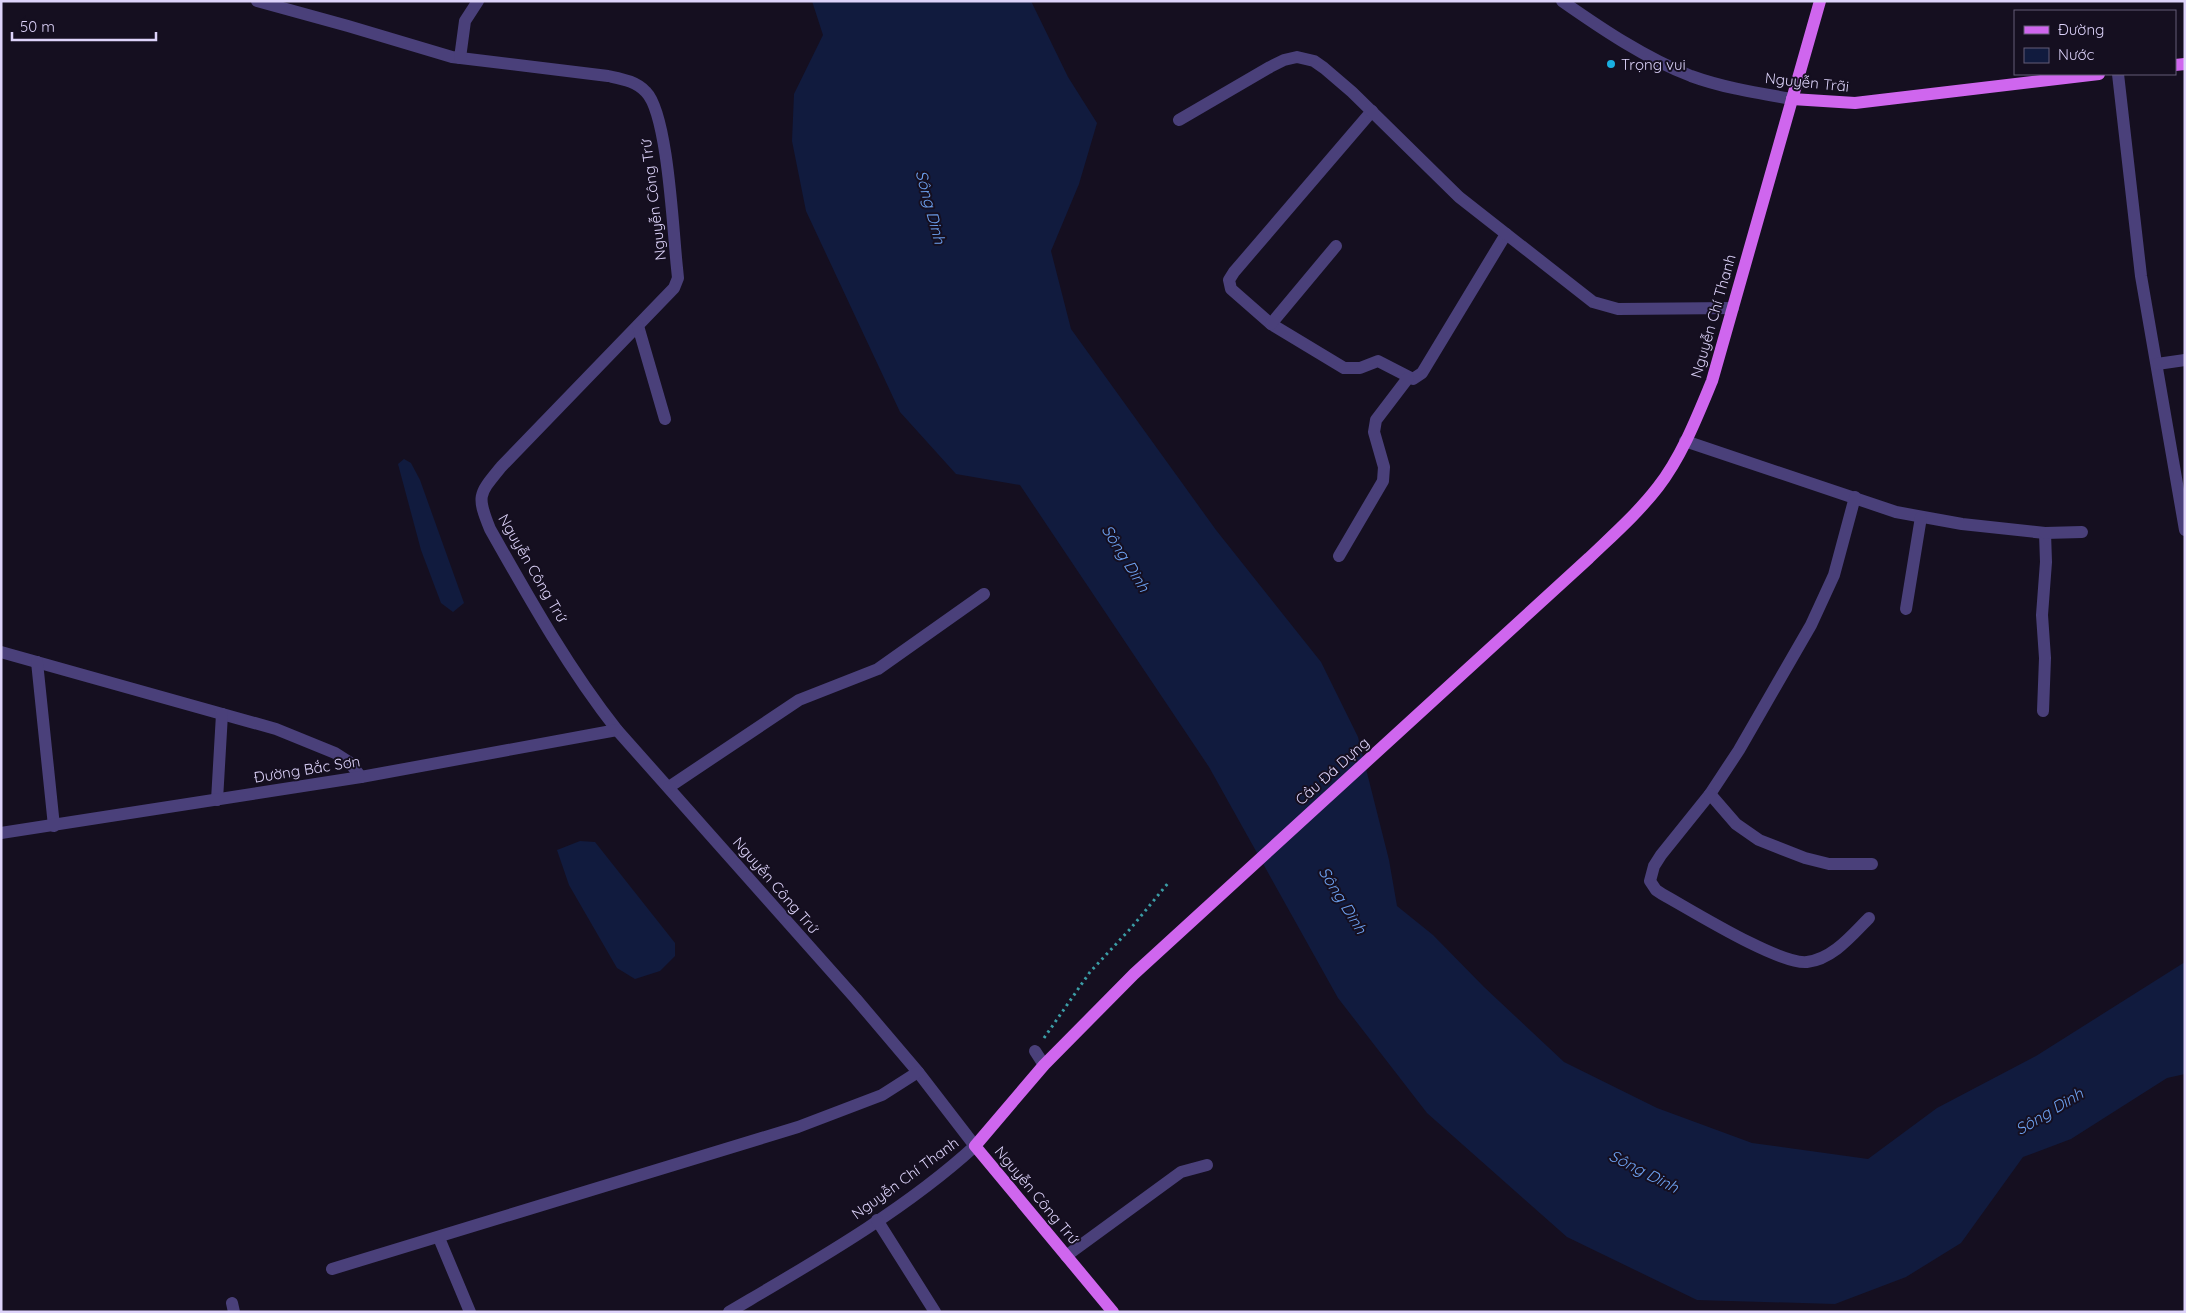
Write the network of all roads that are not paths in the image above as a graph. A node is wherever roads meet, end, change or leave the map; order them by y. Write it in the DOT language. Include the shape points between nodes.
graph roads {
  1 [pos="257,1"];
  2 [pos="478,1"];
  3 [pos="1562,1"];
  4 [pos="1820,1"];
  5 [pos="460,58"];
  6 [pos="2091,75"];
  7 [pos="2118,75"];
  8 [pos="1792,99"];
  9 [pos="1372,111"];
  10 [pos="1179,120"];
  11 [pos="1506,234"];
  12 [pos="1336,246"];
  13 [pos="1733,308"];
  14 [pos="1271,324"];
  15 [pos="638,326"];
  16 [pos="2185,360"];
  17 [pos="2157,364"];
  18 [pos="1408,378"];
  19 [pos="665,419"];
  20 [pos="1685,441"];
  21 [pos="1855,497"];
  22 [pos="1921,517"];
  23 [pos="2185,530"];
  24 [pos="2082,532"];
  25 [pos="2046,533"];
  26 [pos="1339,556"];
  27 [pos="1550,593"];
  28 [pos="984,594"];
  29 [pos="1906,609"];
  30 [pos="1,652"];
  31 [pos="38,662"];
  32 [pos="2043,711"];
  33 [pos="222,714"];
  34 [pos="617,730"];
  35 [pos="361,777"];
  36 [pos="669,786"];
  37 [pos="1710,794"];
  38 [pos="217,800"];
  39 [pos="54,826"];
  40 [pos="1,834"];
  41 [pos="1872,864"];
  42 [pos="1869,918"];
  43 [pos="1134,974"];
  44 [pos="1035,1051"];
  45 [pos="1044,1065"];
  46 [pos="918,1072"];
  47 [pos="975,1146"];
  48 [pos="1207,1165"];
  49 [pos="877,1220"];
  50 [pos="439,1238"];
  51 [pos="1066,1256"];
  52 [pos="332,1269"];
  53 [pos="929,1310"];
  54 [pos="470,1312"];
  55 [pos="729,1312"];
  56 [pos="1113,1312"];
  1 -- 5 [label="street, Nguyễn Công Trứ"];
  2 -- 5 [label="street" via="465,21"];
  3 -- 8 [label="street, Nguyễn Trãi" via="1631,46 1674,68 1725,86"];
  4 -- 8 [label="main road, Nguyễn Chí Thanh"];
  5 -- 15 [label="street, Nguyễn Công Trứ" via="621,79 640,86 652,100 660,121 665,152 678,278 669,295"];
  6 -- 8 [label="main road, Nguyễn Trãi" via="1855,103"];
  7 -- 17 [label="street" via="2141,276"];
  8 -- 13 [label="main road, Nguyễn Chí Thanh"];
  9 -- 10 [label="street" via="1319,64 1297,57 1270,67"];
  9 -- 11 [label="street" via="1459,197"];
  9 -- 14 [label="street" via="1230,278 1228,284 1231,289"];
  11 -- 13 [label="street" via="1581,295 1606,307"];
  11 -- 18 [label="street" via="1422,373"];
  12 -- 14 [label="street"];
  13 -- 20 [label="main road, Nguyễn Chí Thanh" via="1712,381"];
  14 -- 18 [label="street" via="1344,368 1356,369 1378,362"];
  15 -- 19 [label="street"];
  15 -- 34 [label="street, Nguyễn Công Trứ" via="501,467 482,492 481,501 500,547 580,680"];
  16 -- 17 [label="street"];
  17 -- 23 [label="street"];
  18 -- 26 [label="street" via="1376,420 1374,432 1384,467 1383,481"];
  20 -- 21 [label="street"];
  20 -- 27 [label="main road, Nguyễn Chí Thanh" via="1645,502"];
  21 -- 22 [label="street"];
  21 -- 37 [label="street" via="1834,576 1825,597 1744,742"];
  22 -- 25 [label="street"];
  22 -- 29 [label="street"];
  24 -- 25 [label="street"];
  25 -- 32 [label="street" via="2042,615 2045,658"];
  27 -- 43 [label="main road, Cầu Đá Dựng"];
  28 -- 36 [label="street" via="878,669 799,700"];
  30 -- 31 [label="street"];
  31 -- 33 [label="street"];
  31 -- 39 [label="street"];
  33 -- 35 [label="street" via="276,729 328,750 349,762"];
  33 -- 38 [label="street"];
  34 -- 35 [label="street, Đường Bắc Sơn"];
  34 -- 36 [label="street, Nguyễn Công Trứ"];
  35 -- 38 [label="street, Đường Bắc Sơn"];
  36 -- 46 [label="street, Nguyễn Công Trứ"];
  37 -- 41 [label="street" via="1736,824 1759,840 1829,864"];
  37 -- 42 [label="street" via="1654,866 1650,881 1656,890 1772,954 1794,961 1808,962 1831,952"];
  38 -- 39 [label="street, Đường Bắc Sơn"];
  39 -- 40 [label="street, Đường Bắc Sơn"];
  43 -- 45 [label="main road, Nguyễn Chí Thanh"];
  44 -- 45 [label="street"];
  45 -- 47 [label="main road, Nguyễn Chí Thanh"];
  46 -- 47 [label="street, Nguyễn Công Trứ"];
  46 -- 50 [label="street" via="882,1095 832,1115"];
  47 -- 49 [label="street, Nguyễn Chí Thanh" via="937,1178"];
  47 -- 51 [label="main road, Nguyễn Công Trứ"];
  48 -- 51 [label="street" via="1181,1172"];
  49 -- 53 [label="street"];
  49 -- 55 [label="street, Nguyễn Chí Thanh"];
  50 -- 52 [label="street"];
  50 -- 54 [label="street"];
  51 -- 56 [label="main road, Nguyễn Công Trứ"];
}
